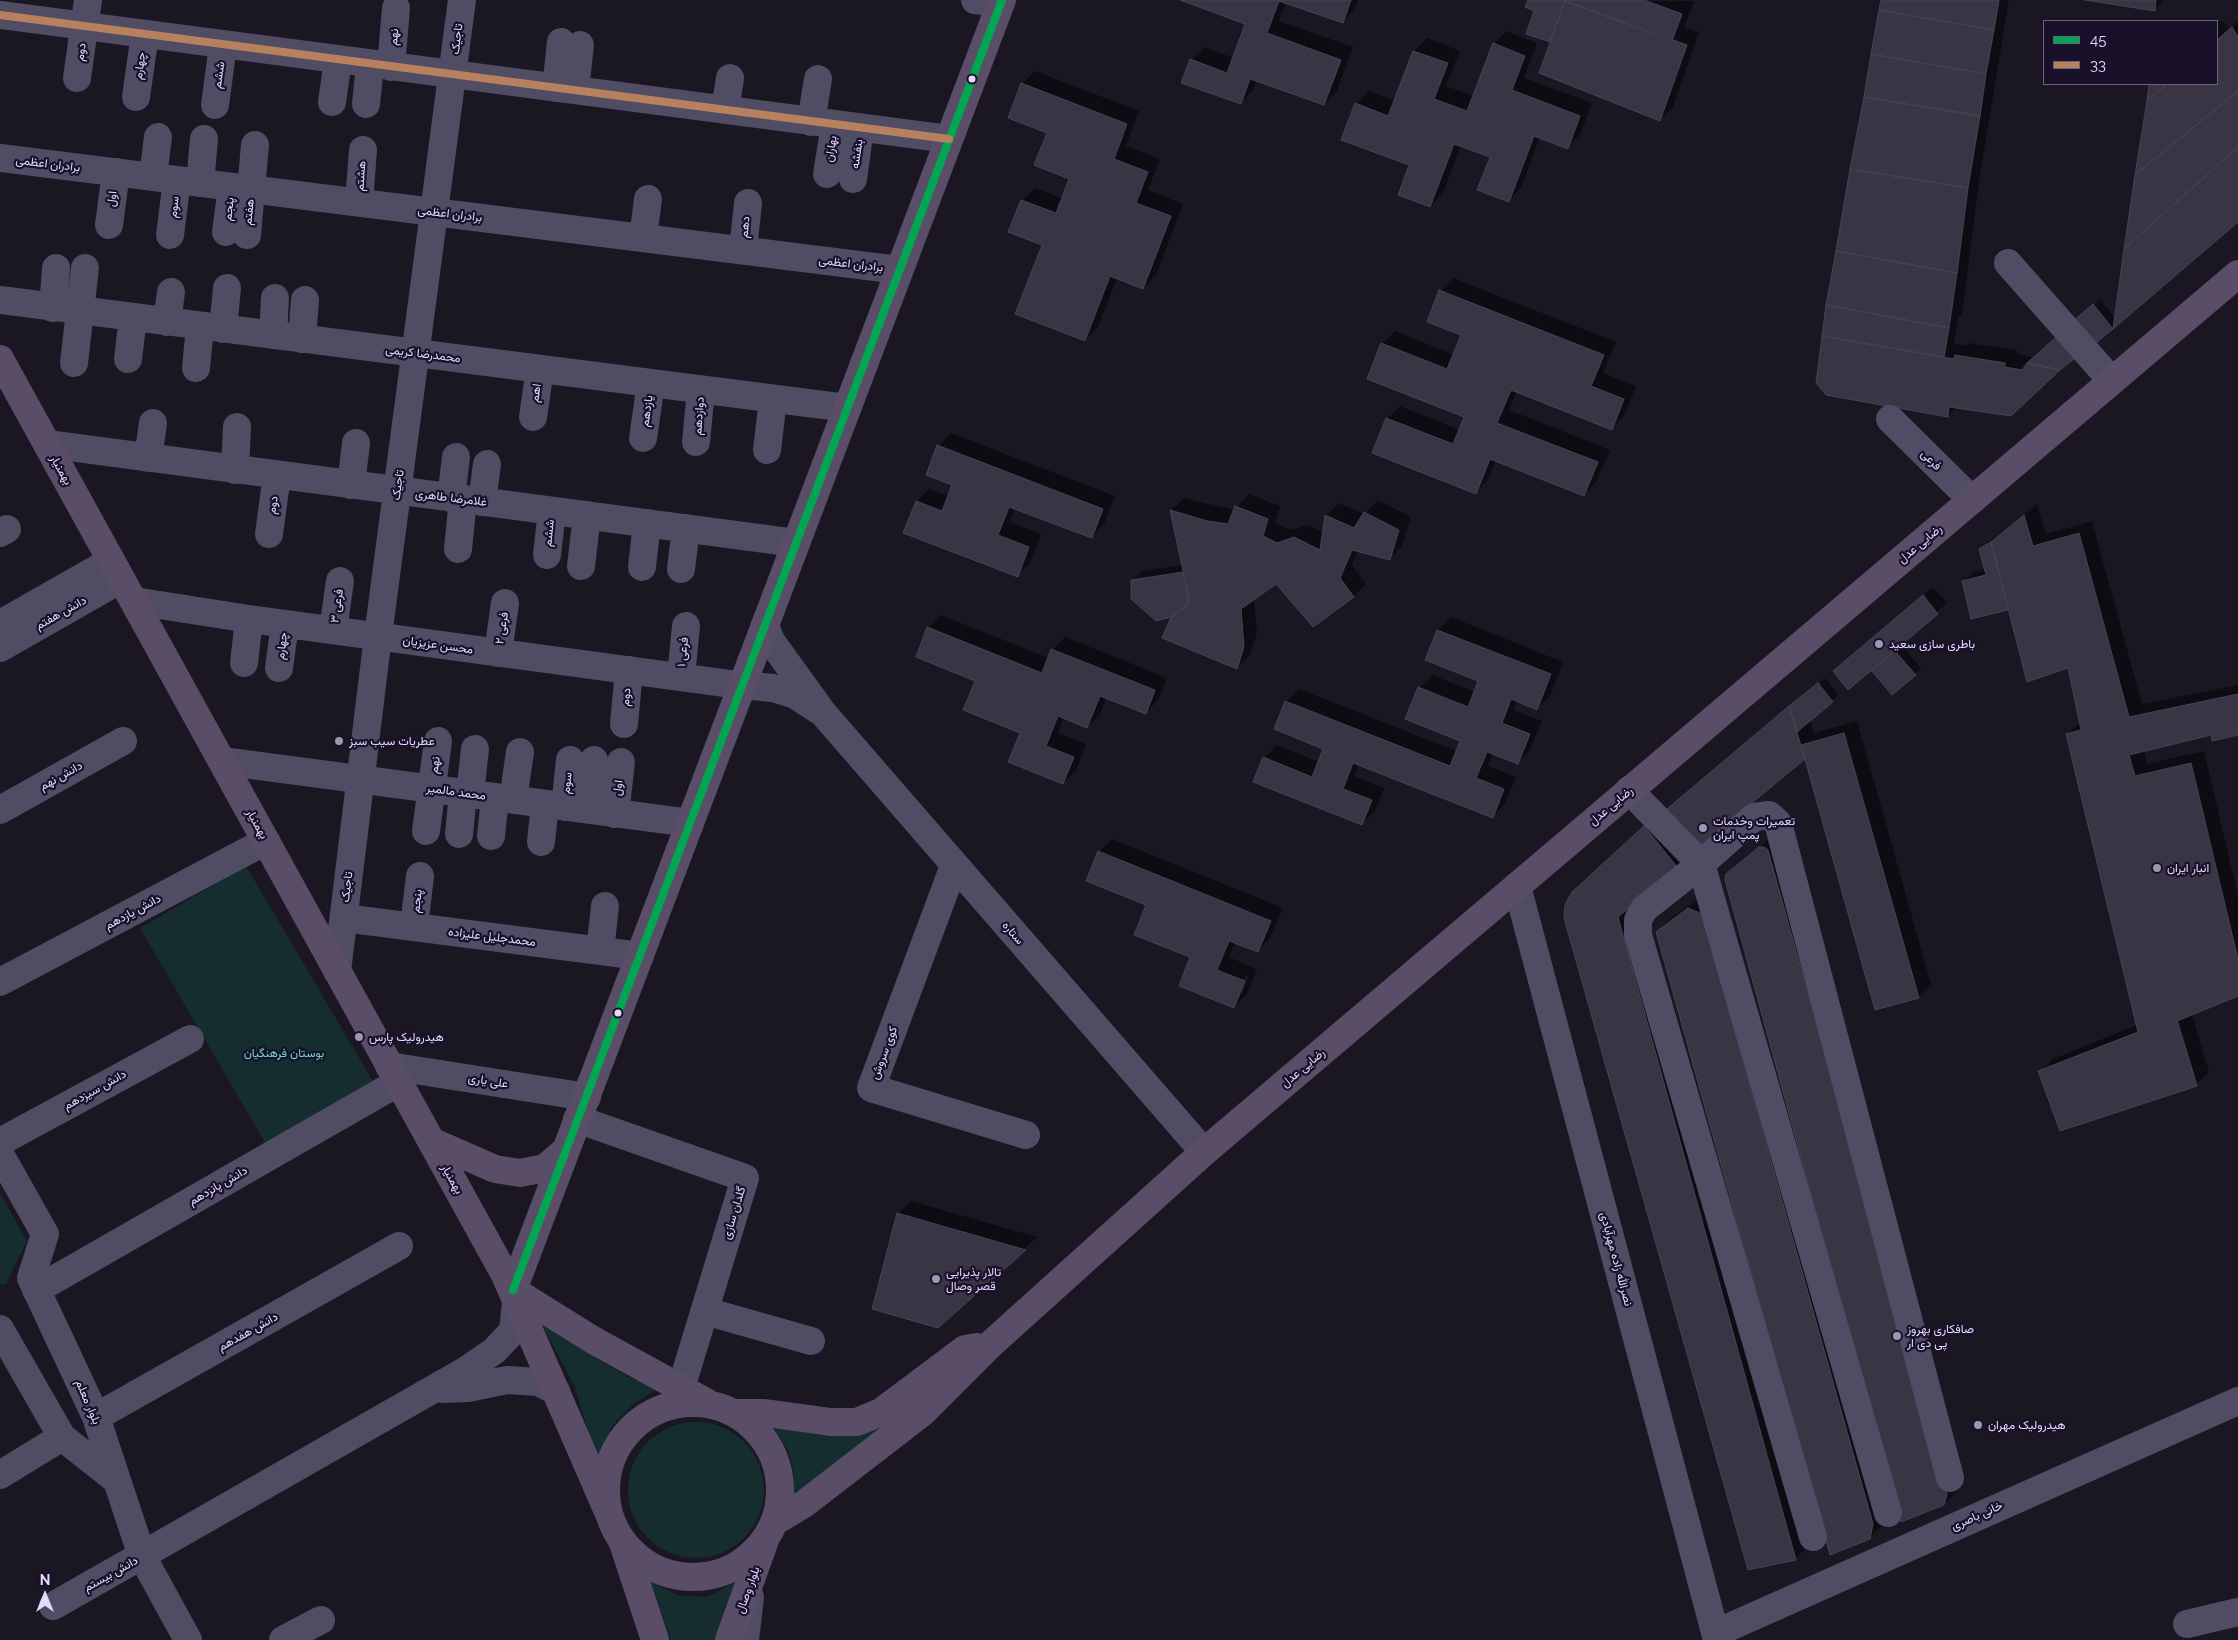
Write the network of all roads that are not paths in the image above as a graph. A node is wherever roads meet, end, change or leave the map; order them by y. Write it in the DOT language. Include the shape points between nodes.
graph roads {
  1 [pos="462,0"];
  2 [pos="991,1"];
  3 [pos="396,8"];
  4 [pos="0,15"];
  5 [pos="92,18"];
  6 [pos="144,34"];
  7 [pos="570,44"];
  8 [pos="223,45"];
  9 [pos="338,60"];
  10 [pos="380,65"];
  11 [pos="452,74"];
  12 [pos="86,77"];
  13 [pos="730,78"];
  14 [pos="818,78"];
  15 [pos="565,89"];
  16 [pos="136,97"];
  17 [pos="332,102"];
  18 [pos="366,104"];
  19 [pos="215,105"];
  20 [pos="725,110"];
  21 [pos="835,125"];
  22 [pos="158,137"];
  23 [pos="204,138"];
  24 [pos="944,139"];
  25 [pos="255,145"];
  26 [pos="363,150"];
  27 [pos="0,158"];
  28 [pos="116,172"];
  29 [pos="840,177"];
  30 [pos="177,180"];
  31 [pos="242,188"];
  32 [pos="648,200"];
  33 [pos="360,202"];
  34 [pos="748,203"];
  35 [pos="434,212"];
  36 [pos="109,225"];
  37 [pos="236,234"];
  38 [pos="170,235"];
  39 [pos="643,238"];
  40 [pos="743,250"];
  41 [pos="2008,263"];
  42 [pos="56,268"];
  43 [pos="84,268"];
  44 [pos="894,269"];
  45 [pos="2238,274"];
  46 [pos="227,288"];
  47 [pos="171,292"];
  48 [pos="275,298"];
  49 [pos="0,300"];
  50 [pos="305,300"];
  51 [pos="53,308"];
  52 [pos="81,311"];
  53 [pos="133,318"];
  54 [pos="167,322"];
  55 [pos="211,328"];
  56 [pos="272,335"];
  57 [pos="302,339"];
  58 [pos="415,353"];
  59 [pos="0,359"];
  60 [pos="128,359"];
  61 [pos="74,363"];
  62 [pos="196,368"];
  63 [pos="540,369"];
  64 [pos="2112,381"];
  65 [pos="651,383"];
  66 [pos="701,390"];
  67 [pos="773,399"];
  68 [pos="842,407"];
  69 [pos="533,418"];
  70 [pos="1890,419"];
  71 [pos="153,423"];
  72 [pos="237,427"];
  73 [pos="643,438"];
  74 [pos="696,442"];
  75 [pos="356,443"];
  76 [pos="47,444"];
  77 [pos="767,450"];
  78 [pos="456,457"];
  79 [pos="148,458"];
  80 [pos="488,464"];
  81 [pos="234,470"];
  82 [pos="277,475"];
  83 [pos="351,485"];
  84 [pos="397,491"];
  85 [pos="465,500"];
  86 [pos="1972,500"];
  87 [pos="552,511"];
  88 [pos="587,516"];
  89 [pos="642,523"];
  90 [pos="686,528"];
  91 [pos="269,534"];
  92 [pos="791,542"];
  93 [pos="458,549"];
  94 [pos="547,555"];
  95 [pos="581,566"];
  96 [pos="636,566"];
  97 [pos="681,569"];
  98 [pos="122,580"];
  99 [pos="340,581"];
  100 [pos="505,603"];
  101 [pos="249,619"];
  102 [pos="0,624"];
  103 [pos="285,624"];
  104 [pos="766,625"];
  105 [pos="686,626"];
  106 [pos="333,630"];
  107 [pos="378,636"];
  108 [pos="0,648"];
  109 [pos="498,653"];
  110 [pos="244,663"];
  111 [pos="279,668"];
  112 [pos="629,670"];
  113 [pos="681,677"];
  114 [pos="737,685"];
  115 [pos="823,713"];
  116 [pos="624,724"];
  117 [pos="123,741"];
  118 [pos="438,741"];
  119 [pos="475,749"];
  120 [pos="520,752"];
  121 [pos="582,760"];
  122 [pos="222,762"];
  123 [pos="621,762"];
  124 [pos="360,780"];
  125 [pos="423,788"];
  126 [pos="1629,790"];
  127 [pos="485,796"];
  128 [pos="579,809"];
  129 [pos="0,810"];
  130 [pos="684,823"];
  131 [pos="417,831"];
  132 [pos="460,834"];
  133 [pos="491,836"];
  134 [pos="266,841"];
  135 [pos="541,842"];
  136 [pos="1701,864"];
  137 [pos="954,866"];
  138 [pos="420,876"];
  139 [pos="1517,886"];
  140 [pos="605,906"];
  141 [pos="344,918"];
  142 [pos="414,927"];
  143 [pos="600,951"];
  144 [pos="634,955"];
  145 [pos="337,971"];
  146 [pos="0,982"];
  147 [pos="190,1038"];
  148 [pos="394,1074"];
  149 [pos="579,1103"];
  150 [pos="1026,1135"];
  151 [pos="431,1141"];
  152 [pos="0,1142"];
  153 [pos="1204,1152"];
  154 [pos="0,1154"];
  155 [pos="555,1159"];
  156 [pos="399,1246"];
  157 [pos="511,1289"];
  158 [pos="36,1290"];
  159 [pos="705,1310"];
  160 [pos="0,1329"];
  161 [pos="811,1341"];
  162 [pos="991,1344"];
  163 [pos="681,1388"];
  164 [pos="434,1390"];
  165 [pos="556,1391"];
  166 [pos="2238,1401"];
  167 [pos="708,1403"];
  168 [pos="736,1413"];
  169 [pos="96,1417"];
  170 [pos="62,1437"];
  171 [pos="0,1475"];
  172 [pos="1950,1478"];
  173 [pos="115,1479"];
  174 [pos="1888,1513"];
  175 [pos="609,1514"];
  176 [pos="769,1531"];
  177 [pos="1813,1537"];
  178 [pos="621,1540"];
  179 [pos="142,1556"];
  180 [pos="752,1581"];
  181 [pos="53,1606"];
  182 [pos="2238,1612"];
  183 [pos="321,1620"];
  184 [pos="2187,1624"];
  185 [pos="1718,1638"];
  186 [pos="188,1640"];
  187 [pos="283,1640"];
  188 [pos="655,1640"];
  189 [pos="729,1640"];
  190 [pos="745,1640"];
  1 -- 11 [label="street, تاجیک"];
  2 -- 24 [label="main road"];
  3 -- 10 [label="street, نهم"];
  4 -- 5 [label="street"];
  5 -- 6 [label="street"];
  5 -- 12 [label="street"];
  6 -- 8 [label="street"];
  6 -- 16 [label="street, چهارم"];
  7 -- 15 [label="street"];
  8 -- 9 [label="street"];
  8 -- 19 [label="street, ششم"];
  9 -- 10 [label="street"];
  9 -- 17 [label="street"];
  10 -- 11 [label="street"];
  10 -- 18 [label="street"];
  11 -- 15 [label="street"];
  11 -- 35 [label="street, تاجیک"];
  13 -- 20 [label="street"];
  14 -- 21 [label="street, بنفشه"];
  15 -- 20 [label="street"];
  20 -- 21 [label="street"];
  21 -- 24 [label="street"];
  21 -- 29 [label="street, بنفشه"];
  22 -- 30 [label="street"];
  23 -- 30 [label="street"];
  24 -- 44 [label="main road"];
  25 -- 31 [label="street"];
  26 -- 33 [label="street, هشتم"];
  27 -- 28 [label="street, برادران اعظمی"];
  28 -- 30 [label="street, برادران اعظمی"];
  28 -- 36 [label="street, اول"];
  30 -- 31 [label="street, برادران اعظمی"];
  30 -- 38 [label="street, سوم"];
  31 -- 33 [label="street, برادران اعظمی"];
  31 -- 37 [label="street, هفتم"];
  32 -- 39 [label="street"];
  33 -- 35 [label="street, برادران اعظمی"];
  34 -- 40 [label="street, دهم"];
  35 -- 39 [label="street, برادران اعظمی"];
  35 -- 58 [label="street, تاجیک"];
  39 -- 40 [label="street, برادران اعظمی"];
  40 -- 44 [label="street, برادران اعظمی"];
  41 -- 64 [label="street"];
  42 -- 51 [label="street"];
  43 -- 52 [label="street"];
  44 -- 68 [label="main road"];
  45 -- 64 [label="main road, رضایی عدل"];
  46 -- 55 [label="street"];
  47 -- 54 [label="street"];
  48 -- 56 [label="street"];
  49 -- 51 [label="street, محمدرضا کریمی"];
  50 -- 57 [label="street"];
  51 -- 52 [label="street, محمدرضا کریمی"];
  52 -- 53 [label="street, محمدرضا کریمی"];
  52 -- 61 [label="street"];
  53 -- 54 [label="street, محمدرضا کریمی"];
  53 -- 60 [label="street"];
  54 -- 55 [label="street, محمدرضا کریمی"];
  55 -- 56 [label="street, محمدرضا کریمی"];
  55 -- 62 [label="street"];
  56 -- 57 [label="street, محمدرضا کریمی"];
  57 -- 58 [label="street, محمدرضا کریمی"];
  58 -- 63 [label="street, محمدرضا کریمی"];
  58 -- 84 [label="street, تاجیک"];
  59 -- 76 [label="main road, بهمنیار"];
  63 -- 65 [label="street, محمدرضا کریمی"];
  63 -- 69 [label="street, اهم"];
  64 -- 86 [label="main road, رضایی عدل"];
  65 -- 66 [label="street, محمدرضا کریمی"];
  65 -- 73 [label="street, یازدهم"];
  66 -- 67 [label="street, محمدرضا کریمی"];
  66 -- 74 [label="street, دوازدهم"];
  67 -- 68 [label="street, محمدرضا کریمی"];
  67 -- 77 [label="street"];
  68 -- 92 [label="main road"];
  70 -- 86 [label="street, فرعی"];
  71 -- 79 [label="street"];
  72 -- 81 [label="street"];
  75 -- 83 [label="street"];
  76 -- 79 [label="street, غلامرضا طاهری"];
  76 -- 98 [label="main road, بهمنیار"];
  78 -- 85 [label="street"];
  79 -- 81 [label="street, غلامرضا طاهری"];
  80 -- 85 [label="street"];
  81 -- 82 [label="street, غلامرضا طاهری"];
  82 -- 83 [label="street, غلامرضا طاهری"];
  82 -- 91 [label="street, دوم"];
  83 -- 84 [label="street, غلامرضا طاهری"];
  84 -- 85 [label="street, غلامرضا طاهری"];
  84 -- 107 [label="street, تاجیک"];
  85 -- 87 [label="street, غلامرضا طاهری"];
  85 -- 93 [label="street"];
  86 -- 126 [label="main road, رضایی عدل"];
  87 -- 88 [label="street, غلامرضا طاهری"];
  87 -- 94 [label="street, ششم"];
  88 -- 89 [label="street, غلامرضا طاهری"];
  88 -- 95 [label="street"];
  89 -- 90 [label="street, غلامرضا طاهری"];
  89 -- 96 [label="street"];
  90 -- 92 [label="street, غلامرضا طاهری"];
  90 -- 97 [label="street"];
  92 -- 104 [label="main road"];
  92 -- 114 [label="street"];
  98 -- 101 [label="street, محسن عزیزیان"];
  98 -- 102 [label="street, دانش هفتم"];
  98 -- 108 [label="street, دانش هفتم"];
  98 -- 122 [label="main road, بهمنیار"];
  99 -- 106 [label="street, فرعی ۳"];
  100 -- 109 [label="street, فرعی ۲"];
  101 -- 103 [label="street, محسن عزیزیان"];
  101 -- 110 [label="street"];
  103 -- 106 [label="street, محسن عزیزیان"];
  103 -- 111 [label="street, چهارم"];
  104 -- 114 [label="main road"];
  104 -- 115 [label="street, ستاره" via="771,641"];
  105 -- 113 [label="street, فرعی ۱"];
  106 -- 107 [label="street, محسن عزیزیان"];
  107 -- 109 [label="street, محسن عزیزیان"];
  107 -- 124 [label="street, تاجیک"];
  109 -- 112 [label="street, محسن عزیزیان"];
  112 -- 113 [label="street, محسن عزیزیان"];
  112 -- 116 [label="street, دوم"];
  113 -- 114 [label="street, محسن عزیزیان"];
  114 -- 115 [label="street, ستاره" via="785,690"];
  114 -- 130 [label="main road"];
  115 -- 137 [label="street, ستاره"];
  117 -- 129 [label="street, دانش نهم"];
  118 -- 125 [label="street, نهم"];
  119 -- 127 [label="street"];
  120 -- 127 [label="street"];
  121 -- 128 [label="street"];
  122 -- 124 [label="street, محمد مالمیر"];
  122 -- 134 [label="main road, بهمنیار"];
  123 -- 128 [label="street, اول"];
  124 -- 125 [label="street, محمد مالمیر"];
  124 -- 141 [label="street, تاجیک"];
  125 -- 127 [label="street, محمد مالمیر"];
  125 -- 131 [label="street"];
  126 -- 136 [label="street"];
  126 -- 139 [label="main road, رضایی عدل"];
  127 -- 128 [label="street, محمد مالمیر"];
  127 -- 132 [label="street"];
  127 -- 133 [label="street"];
  128 -- 130 [label="street, محمد مالمیر"];
  128 -- 135 [label="street"];
  130 -- 144 [label="main road"];
  134 -- 145 [label="main road, بهمنیار"];
  134 -- 146 [label="street, دانش یازدهم"];
  136 -- 172 [label="street" via="1754,817 1769,815 1778,823"];
  136 -- 174 [label="street"];
  136 -- 177 [label="street" via="1644,909 1638,920 1638,935"];
  137 -- 150 [label="street, کوی سروش" via="871,1088"];
  137 -- 153 [label="street, ستاره"];
  138 -- 142 [label="street, پنجم"];
  139 -- 153 [label="main road, رضایی عدل"];
  139 -- 185 [label="street, نصرالله زاده مهرآبادی"];
  140 -- 143 [label="street"];
  141 -- 142 [label="street, محمدجلیل علیزاده"];
  141 -- 145 [label="street, تاجیک"];
  142 -- 143 [label="street, محمدجلیل علیزاده"];
  143 -- 144 [label="street, محمدجلیل علیزاده"];
  144 -- 149 [label="main road"];
  145 -- 148 [label="main road, بهمنیار"];
  147 -- 152 [label="street, دانش سیزدهم"];
  148 -- 149 [label="street, علی یاری"];
  148 -- 151 [label="main road, بهمنیار"];
  148 -- 158 [label="street, دانش پانزدهم"];
  149 -- 155 [label="main road"];
  149 -- 159 [label="street, گلدان سازی" via="745,1178"];
  151 -- 155 [label="main road" via="495,1169 520,1173"];
  151 -- 157 [label="main road, بهمنیار"];
  153 -- 162 [label="main road, رضایی عدل"];
  154 -- 158 [label="street, بلوار معلم" via="45,1234 31,1278"];
  155 -- 157 [label="main road"];
  156 -- 169 [label="street, دانش هفدهم"];
  157 -- 163 [label="main road" via="593,1340"];
  157 -- 164 [label="street, دانش بیستم" via="513,1331 494,1351"];
  157 -- 165 [label="main road, بهمنیار"];
  158 -- 169 [label="street, بلوار معلم"];
  159 -- 161 [label="street"];
  159 -- 163 [label="street, گلدان سازی"];
  160 -- 170 [label="street"];
  162 -- 168 [label="main road" via="965,1349 881,1412 857,1422"];
  162 -- 176 [label="main road, رضایی عدل" via="922,1413"];
  163 -- 167 [label="main road"];
  164 -- 165 [label="street" via="468,1388 508,1380 538,1382"];
  164 -- 179 [label="street, دانش بیستم"];
  165 -- 175 [label="main road, بهمنیار"];
  166 -- 185 [label="street, خانی باصری"];
  167 -- 168 [label="main road"];
  167 -- 175 [label="main road" via="678,1403 651,1413 628,1432 612,1456 605,1485"];
  168 -- 176 [label="main road" via="759,1431 775,1456 781,1484 778,1514"];
  169 -- 173 [label="street, بلوار معلم"];
  170 -- 171 [label="street"];
  170 -- 173 [label="street"];
  173 -- 179 [label="street, بلوار معلم"];
  175 -- 178 [label="main road"];
  176 -- 178 [label="main road" via="746,1560 721,1573 693,1577 666,1572 641,1560"];
  176 -- 180 [label="main road, بلوار وصال"];
  178 -- 188 [label="main road"];
  179 -- 181 [label="street, دانش بیستم"];
  179 -- 186 [label="street, بلوار معلم"];
  180 -- 189 [label="main road, بلوار وصال"];
  180 -- 190 [label="street"];
  182 -- 184 [label="street"];
  183 -- 187 [label="street"];
}
